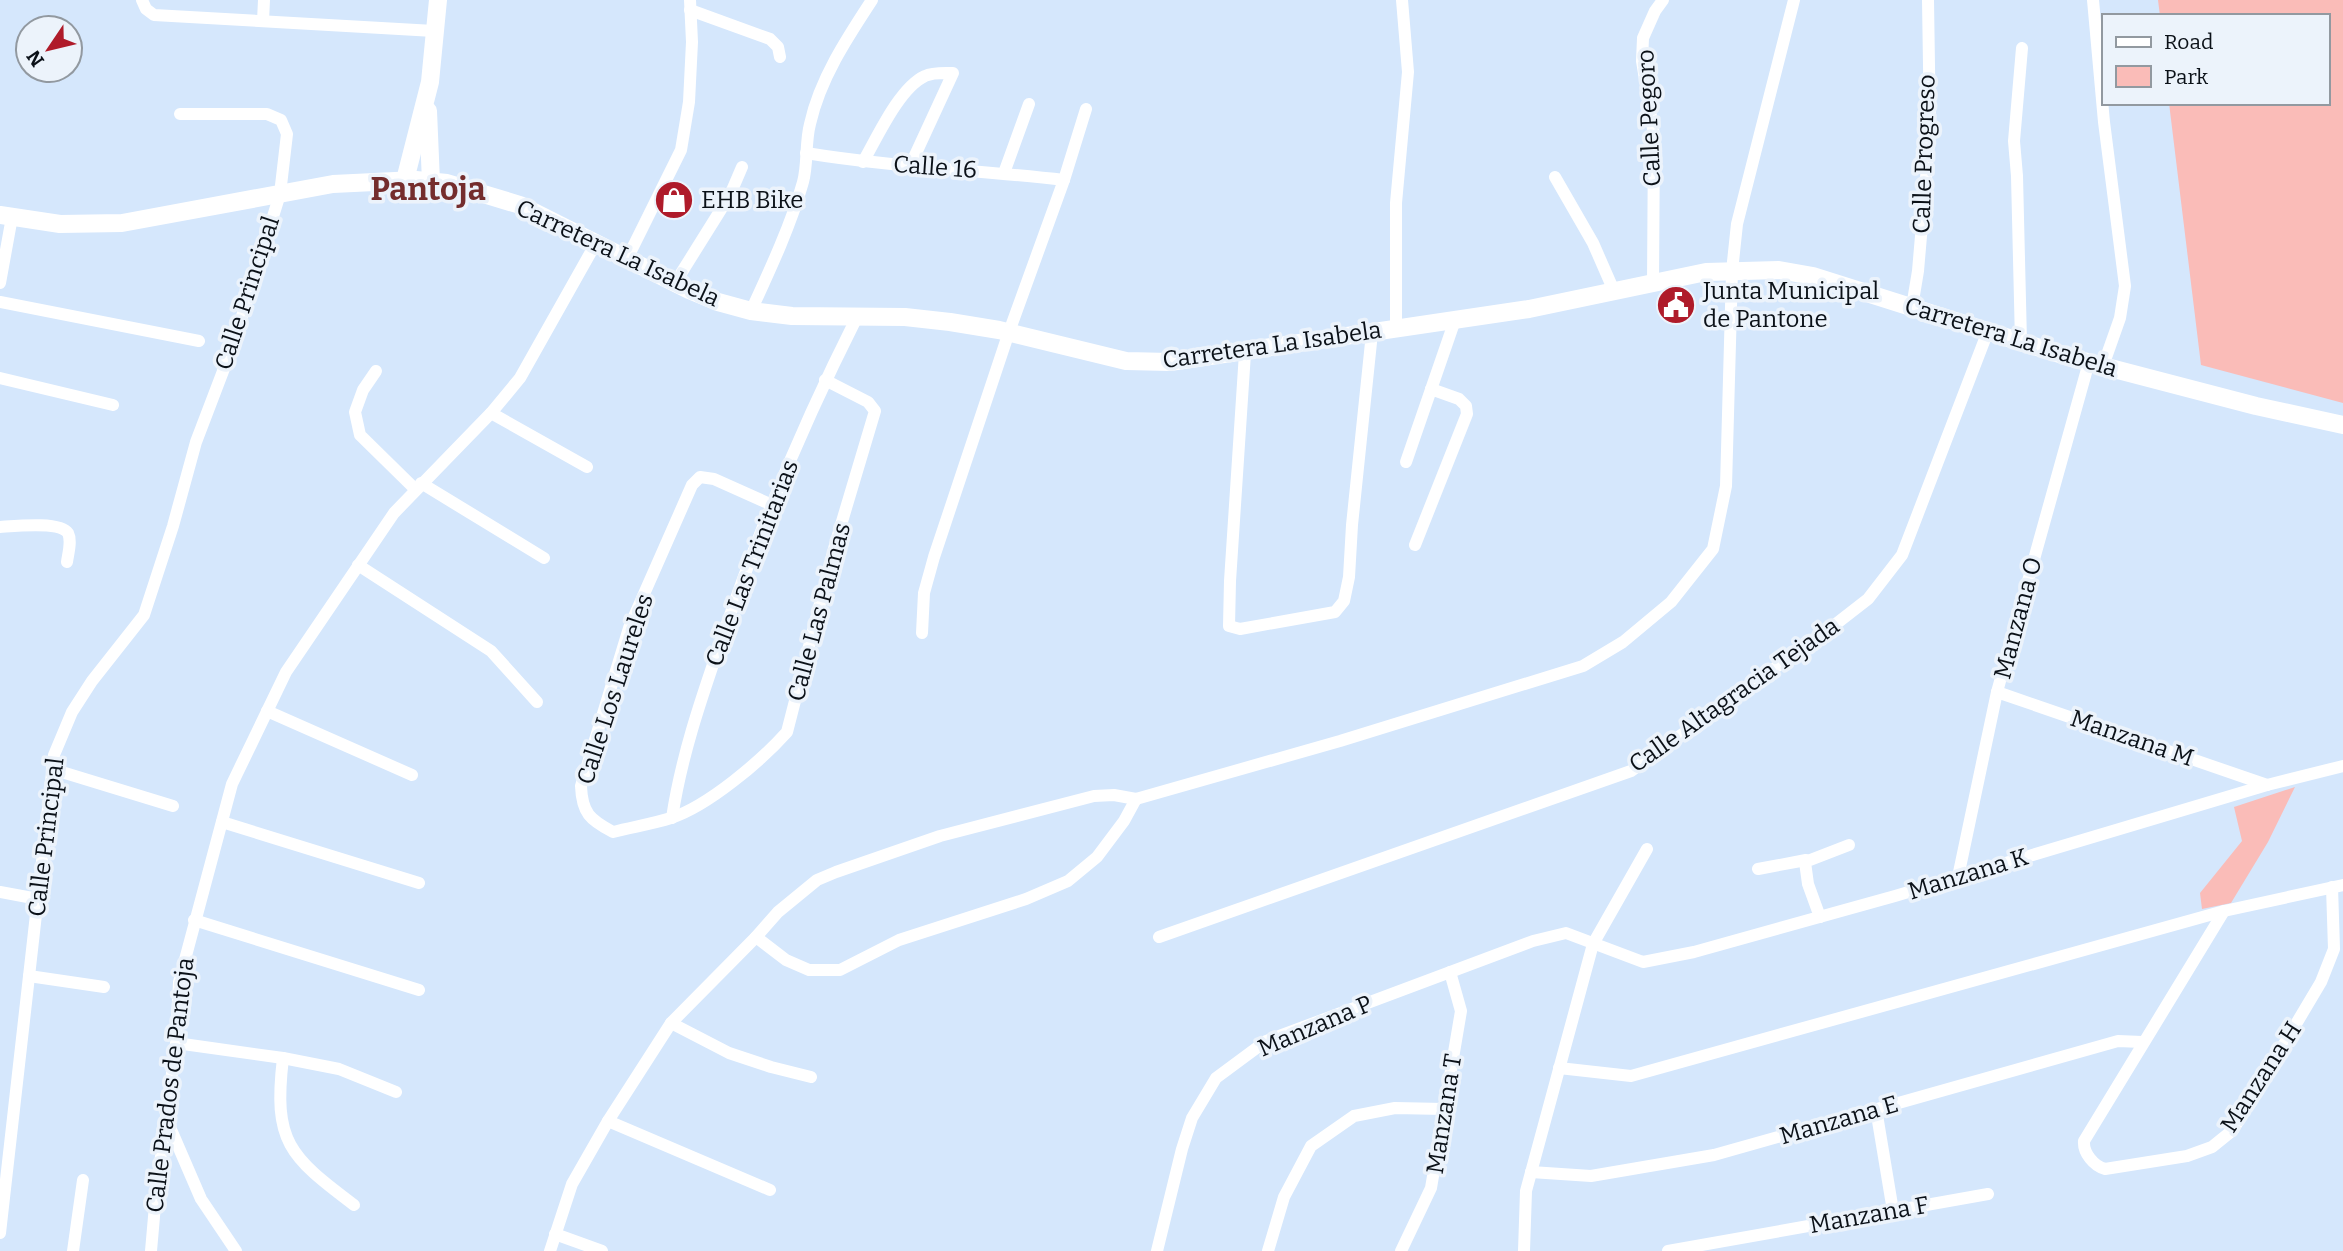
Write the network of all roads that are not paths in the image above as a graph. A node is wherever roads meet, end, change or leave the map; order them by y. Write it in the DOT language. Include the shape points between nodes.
graph roads {
  1 [pos="142,0"];
  2 [pos="264,0"];
  3 [pos="438,0"];
  4 [pos="872,0"];
  5 [pos="1402,0"];
  6 [pos="1663,0"];
  7 [pos="1794,0"];
  8 [pos="1928,0"];
  9 [pos="2093,0"];
  10 [pos="690,5"];
  11 [pos="263,21"];
  12 [pos="434,31"];
  13 [pos="2022,48"];
  14 [pos="780,57"];
  15 [pos="428,93"];
  16 [pos="2102,100"];
  17 [pos="1029,104"];
  18 [pos="2102,105"];
  19 [pos="1086,109"];
  20 [pos="180,114"];
  21 [pos="806,153"];
  22 [pos="863,162"];
  23 [pos="911,164"];
  24 [pos="741,167"];
  25 [pos="1004,173"];
  26 [pos="1555,177"];
  27 [pos="405,180"];
  28 [pos="1064,180"];
  29 [pos="432,181"];
  30 [pos="280,194"];
  31 [pos="6,216"];
  32 [pos="596,243"];
  33 [pos="627,258"];
  34 [pos="1732,271"];
  35 [pos="675,282"];
  36 [pos="0,283"];
  37 [pos="1653,283"];
  38 [pos="1614,291"];
  39 [pos="0,302"];
  40 [pos="1912,307"];
  41 [pos="751,311"];
  42 [pos="857,317"];
  43 [pos="1455,320"];
  44 [pos="1396,329"];
  45 [pos="1987,331"];
  46 [pos="1009,332"];
  47 [pos="1372,332"];
  48 [pos="199,341"];
  49 [pos="2021,342"];
  50 [pos="1245,353"];
  51 [pos="2096,364"];
  52 [pos="376,371"];
  53 [pos="0,378"];
  54 [pos="825,380"];
  55 [pos="1431,390"];
  56 [pos="113,405"];
  57 [pos="491,413"];
  58 [pos="2343,425"];
  59 [pos="1406,463"];
  60 [pos="587,467"];
  61 [pos="418,486"];
  62 [pos="772,505"];
  63 [pos="0,527"];
  64 [pos="1415,545"];
  65 [pos="544,558"];
  66 [pos="68,562"];
  67 [pos="358,565"];
  68 [pos="922,633"];
  69 [pos="1997,692"];
  70 [pos="537,702"];
  71 [pos="267,711"];
  72 [pos="2343,766"];
  73 [pos="52,769"];
  74 [pos="411,775"];
  75 [pos="2267,785"];
  76 [pos="1136,799"];
  77 [pos="173,806"];
  78 [pos="672,818"];
  79 [pos="222,822"];
  80 [pos="1849,845"];
  81 [pos="1647,849"];
  82 [pos="1806,860"];
  83 [pos="1758,869"];
  84 [pos="1958,877"];
  85 [pos="419,883"];
  86 [pos="2338,886"];
  87 [pos="0,892"];
  88 [pos="38,899"];
  89 [pos="2224,911"];
  90 [pos="1819,917"];
  91 [pos="194,920"];
  92 [pos="756,937"];
  93 [pos="1159,937"];
  94 [pos="1593,944"];
  95 [pos="1450,972"];
  96 [pos="29,976"];
  97 [pos="104,987"];
  98 [pos="419,990"];
  99 [pos="671,1023"];
  100 [pos="2142,1042"];
  101 [pos="176,1043"];
  102 [pos="283,1058"];
  103 [pos="1559,1068"];
  104 [pos="811,1077"];
  105 [pos="396,1092"];
  106 [pos="1444,1109"];
  107 [pos="1876,1109"];
  108 [pos="166,1117"];
  109 [pos="608,1121"];
  110 [pos="1531,1172"];
  111 [pos="83,1180"];
  112 [pos="771,1190"];
  113 [pos="1988,1194"];
  114 [pos="354,1205"];
  115 [pos="1893,1211"];
  116 [pos="0,1233"];
  117 [pos="555,1234"];
  118 [pos="73,1251"];
  119 [pos="151,1251"];
  120 [pos="236,1251"];
  121 [pos="550,1251"];
  122 [pos="602,1251"];
  123 [pos="1157,1251"];
  124 [pos="1268,1251"];
  125 [pos="1401,1251"];
  126 [pos="1524,1251"];
  127 [pos="1668,1251"];
  1 -- 11 [label="street" via="154,15"];
  2 -- 11 [label="street"];
  3 -- 12 [label="main road"];
  4 -- 21 [label="street" via="828,76 810,123"];
  5 -- 44 [label="street" via="1408,72 1396,203"];
  6 -- 37 [label="street, Calle Pegoro" via="1643,38 1642,61 1654,135"];
  7 -- 34 [label="street" via="1737,224"];
  8 -- 40 [label="street, Calle Progreso" via="1930,131"];
  9 -- 16 [label="street, Manzana O"];
  10 -- 14 [label="street" via="770,39"];
  10 -- 33 [label="street" via="690,102 681,150"];
  11 -- 12 [label="street"];
  12 -- 15 [label="main road"];
  13 -- 49 [label="street" via="2014,141"];
  15 -- 27 [label="main road"];
  15 -- 29 [label="main road"];
  17 -- 25 [label="street"];
  18 -- 51 [label="street, Manzana O" via="2125,286 2120,318"];
  19 -- 28 [label="street"];
  20 -- 30 [label="street, Calle Principal" via="267,114 281,120 287,134"];
  21 -- 22 [label="street, Calle 16"];
  21 -- 41 [label="street" via="803,181"];
  22 -- 23 [label="street, Calle 16"];
  22 -- 23 [label="street" via="910,88 926,75 953,74"];
  23 -- 25 [label="street, Calle 16"];
  24 -- 35 [label="street" via="730,195"];
  25 -- 28 [label="street, Calle 16"];
  26 -- 38 [label="street"];
  27 -- 29 [label="main road, Carretera La Isabela"];
  27 -- 30 [label="main road, Carretera La Isabela" via="333,184"];
  28 -- 46 [label="street"];
  29 -- 32 [label="main road, Carretera La Isabela" via="520,205"];
  30 -- 31 [label="main road, Carretera La Isabela" via="122,223 60,224"];
  30 -- 73 [label="street, Calle Principal" via="233,345 196,442 144,615 72,712"];
  31 -- 36 [label="street"];
  32 -- 33 [label="main road, Carretera La Isabela"];
  32 -- 57 [label="street, Calle Prados de Pantoja" via="520,378"];
  33 -- 35 [label="main road, Carretera La Isabela"];
  34 -- 37 [label="main road, Carretera La Isabela"];
  34 -- 40 [label="main road, Carretera La Isabela" via="1779,270 1813,276"];
  34 -- 76 [label="street" via="1726,486 1713,549 1671,602 1623,642 1583,666"];
  35 -- 41 [label="main road, Carretera La Isabela"];
  37 -- 38 [label="main road, Carretera La Isabela"];
  38 -- 43 [label="main road, Carretera La Isabela"];
  39 -- 48 [label="street"];
  40 -- 45 [label="main road, Carretera La Isabela"];
  41 -- 42 [label="main road, Carretera La Isabela"];
  42 -- 46 [label="main road, Carretera La Isabela" via="905,317"];
  42 -- 54 [label="street, Calle Las Trinitarias"];
  43 -- 44 [label="main road, Carretera La Isabela"];
  43 -- 55 [label="street"];
  44 -- 47 [label="main road, Carretera La Isabela"];
  45 -- 49 [label="main road, Carretera La Isabela"];
  45 -- 93 [label="street, Calle Altagracia Tejada" via="1902,555 1868,599 1832,627 1632,771"];
  46 -- 50 [label="main road, Carretera La Isabela" via="1126,361 1170,362"];
  46 -- 68 [label="street" via="934,557 924,593"];
  47 -- 50 [label="main road, Carretera La Isabela"];
  47 -- 50 [label="street" via="1344,601 1335,612 1240,629 1229,626"];
  49 -- 51 [label="main road, Carretera La Isabela"];
  51 -- 58 [label="main road, Carretera La Isabela"];
  51 -- 69 [label="street, Manzana O"];
  52 -- 61 [label="street" via="355,412 360,435"];
  53 -- 56 [label="street"];
  54 -- 62 [label="street, Calle Las Trinitarias"];
  54 -- 78 [label="street, Calle Las Palmas" via="868,402 876,411 835,545 787,732 706,801"];
  55 -- 59 [label="street"];
  55 -- 64 [label="street" via="1459,399 1467,414"];
  57 -- 60 [label="street"];
  57 -- 61 [label="street, Calle Prados de Pantoja"];
  61 -- 65 [label="street"];
  61 -- 67 [label="street, Calle Prados de Pantoja"];
  62 -- 78 [label="street, Calle Las Trinitarias" via="697,711"];
  62 -- 78 [label="street, Calle Los Laureles" via="700,477 692,485 628,628 581,786 582,802 586,813 613,832"];
  63 -- 66 [label="street" via="64,529 70,540"];
  67 -- 70 [label="street" via="491,651"];
  67 -- 71 [label="street, Calle Prados de Pantoja" via="286,672"];
  69 -- 75 [label="street, Manzana M"];
  69 -- 84 [label="street, Manzana O"];
  71 -- 74 [label="street"];
  71 -- 79 [label="street, Calle Prados de Pantoja" via="232,784"];
  72 -- 75 [label="street, Manzana K"];
  73 -- 77 [label="street"];
  73 -- 88 [label="street, Calle Principal"];
  75 -- 84 [label="street, Manzana K"];
  76 -- 92 [label="street" via="1094,796 940,836 836,872 817,880"];
  76 -- 92 [label="street" via="1097,857 1068,881 899,940 840,970 809,970 786,960"];
  79 -- 85 [label="street"];
  79 -- 91 [label="street, Calle Prados de Pantoja"];
  80 -- 82 [label="street"];
  81 -- 94 [label="street"];
  82 -- 83 [label="street"];
  82 -- 90 [label="street"];
  84 -- 90 [label="street, Manzana K"];
  86 -- 89 [label="street"];
  86 -- 100 [label="street, Manzana H" via="2334,949 2321,982 2232,1130 2212,1147 2187,1156 2098,1167 2083,1148 2084,1141"];
  87 -- 88 [label="street"];
  88 -- 96 [label="street, Calle Principal"];
  89 -- 100 [label="street, Manzana H"];
  89 -- 103 [label="street" via="1631,1076"];
  90 -- 94 [label="street, Manzana K" via="1643,962"];
  91 -- 98 [label="street"];
  91 -- 101 [label="street, Calle Prados de Pantoja" via="179,982"];
  92 -- 99 [label="street"];
  94 -- 95 [label="street, Manzana P" via="1566,933"];
  94 -- 103 [label="street"];
  95 -- 106 [label="street, Manzana T" via="1461,1011"];
  95 -- 123 [label="street, Manzana P" via="1266,1041 1216,1078 1188,1128"];
  96 -- 97 [label="street"];
  96 -- 116 [label="street, Calle Principal"];
  99 -- 104 [label="street" via="729,1053"];
  99 -- 109 [label="street"];
  100 -- 107 [label="street, Manzana E" via="2118,1041"];
  101 -- 102 [label="street"];
  101 -- 108 [label="street, Calle Prados de Pantoja"];
  102 -- 105 [label="street" via="340,1069"];
  102 -- 114 [label="street" via="279,1092 285,1138 298,1158"];
  103 -- 110 [label="street"];
  106 -- 124 [label="street" via="1395,1108 1354,1116 1311,1146 1284,1197"];
  106 -- 125 [label="street, Manzana T" via="1431,1188"];
  107 -- 110 [label="street, Manzana E" via="1714,1155 1591,1176"];
  107 -- 115 [label="street"];
  108 -- 119 [label="street, Calle Prados de Pantoja"];
  108 -- 120 [label="street" via="201,1199"];
  109 -- 112 [label="street"];
  109 -- 117 [label="street" via="572,1184"];
  110 -- 126 [label="street"];
  111 -- 118 [label="street"];
  113 -- 115 [label="street, Manzana F"];
  115 -- 127 [label="street, Manzana F"];
  117 -- 121 [label="street"];
  117 -- 122 [label="street"];
}
